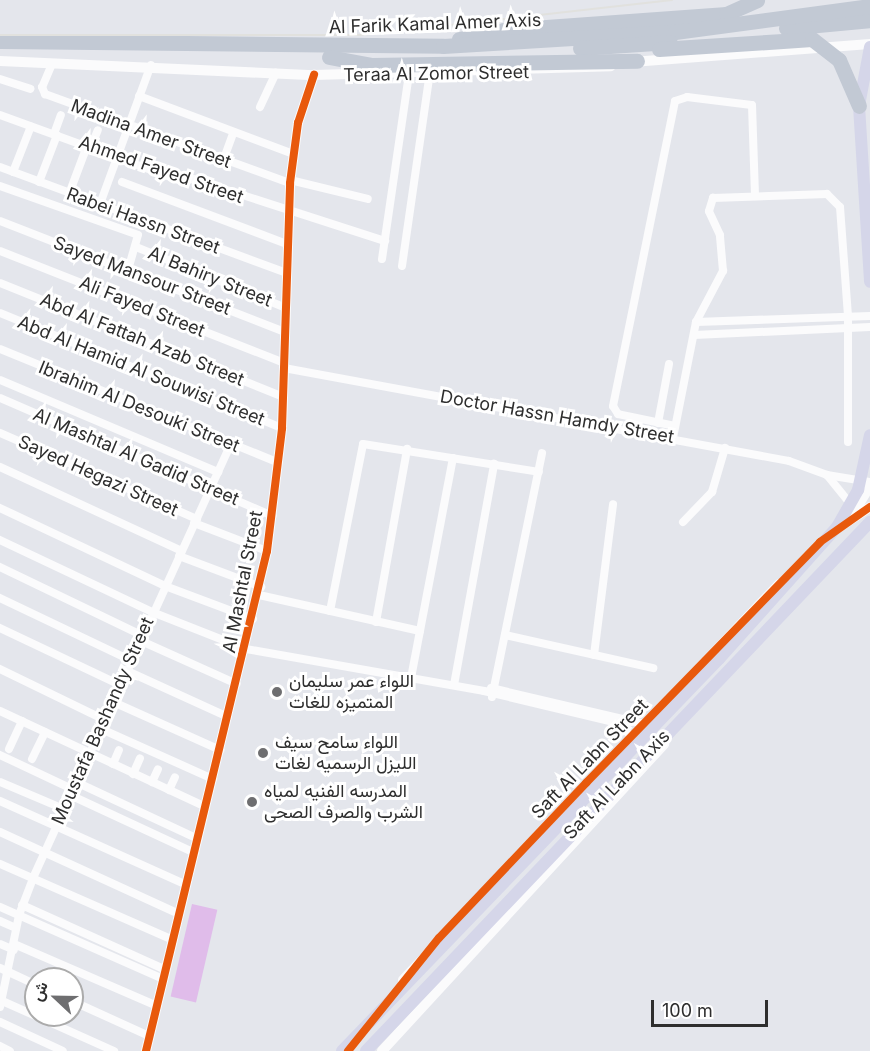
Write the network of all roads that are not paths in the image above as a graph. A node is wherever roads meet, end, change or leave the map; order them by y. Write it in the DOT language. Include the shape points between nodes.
graph roads {
  1 [pos="758,0"];
  2 [pos="870,6"];
  3 [pos="870,20"];
  4 [pos="0,41"];
  5 [pos="443,46"];
  6 [pos="630,46"];
  7 [pos="870,46"];
  8 [pos="0,48"];
  9 [pos="329,57"];
  10 [pos="870,58"];
  11 [pos="0,61"];
  12 [pos="637,61"];
  13 [pos="52,64"];
  14 [pos="151,64"];
  15 [pos="436,68"];
  16 [pos="863,70"];
  17 [pos="276,72"];
  18 [pos="409,73"];
  19 [pos="314,75"];
  20 [pos="0,79"];
  21 [pos="30,89"];
  22 [pos="139,96"];
  23 [pos="859,106"];
  24 [pos="260,107"];
  25 [pos="0,115"];
  26 [pos="61,115"];
  27 [pos="31,126"];
  28 [pos="128,126"];
  29 [pos="98,130"];
  30 [pos="233,133"];
  31 [pos="56,135"];
  32 [pos="89,146"];
  33 [pos="293,154"];
  34 [pos="117,157"];
  35 [pos="223,161"];
  36 [pos="0,167"];
  37 [pos="13,172"];
  38 [pos="39,182"];
  39 [pos="122,182"];
  40 [pos="290,182"];
  41 [pos="0,186"];
  42 [pos="69,194"];
  43 [pos="755,195"];
  44 [pos="368,199"];
  45 [pos="100,204"];
  46 [pos="289,213"];
  47 [pos="0,221"];
  48 [pos="385,241"];
  49 [pos="287,244"];
  50 [pos="136,247"];
  51 [pos="0,251"];
  52 [pos="382,259"];
  53 [pos="402,266"];
  54 [pos="128,270"];
  55 [pos="286,273"];
  56 [pos="870,282"];
  57 [pos="0,283"];
  58 [pos="284,307"];
  59 [pos="0,313"];
  60 [pos="870,316"];
  61 [pos="848,317"];
  62 [pos="696,322"];
  63 [pos="870,327"];
  64 [pos="848,328"];
  65 [pos="284,332"];
  66 [pos="694,335"];
  67 [pos="0,350"];
  68 [pos="669,364"];
  69 [pos="284,365"];
  70 [pos="0,380"];
  71 [pos="283,397"];
  72 [pos="0,398"];
  73 [pos="658,423"];
  74 [pos="675,426"];
  75 [pos="282,428"];
  76 [pos="0,433"];
  77 [pos="870,435"];
  78 [pos="673,438"];
  79 [pos="848,442"];
  80 [pos="231,444"];
  81 [pos="725,448"];
  82 [pos="407,449"];
  83 [pos="542,453"];
  84 [pos="453,458"];
  85 [pos="279,463"];
  86 [pos="494,464"];
  87 [pos="0,467"];
  88 [pos="218,472"];
  89 [pos="539,472"];
  90 [pos="828,475"];
  91 [pos="870,484"];
  92 [pos="210,489"];
  93 [pos="614,504"];
  94 [pos="870,507"];
  95 [pos="0,508"];
  96 [pos="855,512"];
  97 [pos="273,516"];
  98 [pos="196,521"];
  99 [pos="683,522"];
  100 [pos="848,522"];
  101 [pos="869,522"];
  102 [pos="0,540"];
  103 [pos="267,551"];
  104 [pos="180,553"];
  105 [pos="0,567"];
  106 [pos="165,586"];
  107 [pos="260,591"];
  108 [pos="0,597"];
  109 [pos="330,611"];
  110 [pos="152,612"];
  111 [pos="253,619"];
  112 [pos="376,622"];
  113 [pos="0,628"];
  114 [pos="420,632"];
  115 [pos="505,635"];
  116 [pos="140,638"];
  117 [pos="248,649"];
  118 [pos="594,655"];
  119 [pos="130,660"];
  120 [pos="653,668"];
  121 [pos="0,669"];
  122 [pos="125,670"];
  123 [pos="411,678"];
  124 [pos="118,684"];
  125 [pos="237,684"];
  126 [pos="454,685"];
  127 [pos="494,687"];
  128 [pos="484,691"];
  129 [pos="492,697"];
  130 [pos="111,701"];
  131 [pos="0,711"];
  132 [pos="228,717"];
  133 [pos="103,718"];
  134 [pos="22,721"];
  135 [pos="645,723"];
  136 [pos="674,726"];
  137 [pos="99,728"];
  138 [pos="45,732"];
  139 [pos="631,737"];
  140 [pos="9,749"];
  141 [pos="119,750"];
  142 [pos="220,750"];
  143 [pos="88,753"];
  144 [pos="0,754"];
  145 [pos="140,758"];
  146 [pos="32,759"];
  147 [pos="113,764"];
  148 [pos="158,769"];
  149 [pos="133,774"];
  150 [pos="175,777"];
  151 [pos="213,779"];
  152 [pos="0,782"];
  153 [pos="152,782"];
  154 [pos="73,789"];
  155 [pos="169,790"];
  156 [pos="0,801"];
  157 [pos="206,807"];
  158 [pos="64,809"];
  159 [pos="56,825"];
  160 [pos="0,832"];
  161 [pos="198,839"];
  162 [pos="45,851"];
  163 [pos="195,853"];
  164 [pos="0,864"];
  165 [pos="33,878"];
  166 [pos="187,885"];
  167 [pos="22,905"];
  168 [pos="0,907"];
  169 [pos="179,914"];
  170 [pos="18,915"];
  171 [pos="0,921"];
  172 [pos="16,928"];
  173 [pos="173,940"];
  174 [pos="0,944"];
  175 [pos="14,947"];
  176 [pos="0,968"];
  177 [pos="9,972"];
  178 [pos="164,974"];
  179 [pos="24,979"];
  180 [pos="1,1002"];
  181 [pos="84,1006"];
  182 [pos="156,1006"];
  183 [pos="0,1022"];
  184 [pos="149,1036"];
  185 [pos="0,1046"];
  186 [pos="10,1051"];
  187 [pos="63,1051"];
  188 [pos="114,1051"];
  189 [pos="146,1051"];
  190 [pos="342,1051"];
  191 [pos="348,1051"];
  192 [pos="366,1051"];
  193 [pos="382,1051"];
  1 -- 5 [label="highway" via="726,14 493,31"];
  2 -- 5 [label="highway, Al Farik Kamal Amer Axis" via="675,32"];
  3 -- 6 [label="highway, Al Farik Kamal Amer Axis"];
  4 -- 5 [label="highway, Al Farik Kamal Amer Axis"];
  6 -- 9 [label="highway, Al Farik Kamal Amer Axis"];
  6 -- 23 [label="highway" via="647,50 812,39 839,60"];
  7 -- 12 [label="street"];
  7 -- 16 [label="main road"];
  8 -- 9 [label="highway, Al Farik Kamal Amer Axis"];
  9 -- 15 [label="highway" via="363,64"];
  10 -- 16 [label="main road"];
  11 -- 13 [label="street, Teraa Al Zomor Street"];
  12 -- 15 [label="highway"];
  13 -- 14 [label="street, Teraa Al Zomor Street"];
  13 -- 28 [label="street, Madina Amer Street" via="42,93"];
  14 -- 17 [label="street, Teraa Al Zomor Street"];
  14 -- 22 [label="street"];
  15 -- 18 [label="street, Teraa Al Zomor Street"];
  15 -- 53 [label="street"];
  16 -- 23 [label="main road"];
  17 -- 19 [label="street, Teraa Al Zomor Street"];
  17 -- 24 [label="street"];
  18 -- 19 [label="street, Teraa Al Zomor Street"];
  18 -- 48 [label="street"];
  19 -- 33 [label="street, Al Mashtal Street"];
  20 -- 21 [label="street"];
  22 -- 28 [label="street"];
  22 -- 30 [label="street"];
  23 -- 56 [label="main road"];
  25 -- 27 [label="street, Ahmed Fayed Street"];
  26 -- 31 [label="street"];
  27 -- 31 [label="street, Ahmed Fayed Street"];
  27 -- 37 [label="street"];
  28 -- 34 [label="street"];
  28 -- 35 [label="street, Madina Amer Street"];
  29 -- 32 [label="street"];
  30 -- 33 [label="street"];
  30 -- 35 [label="street"];
  31 -- 32 [label="street, Ahmed Fayed Street"];
  31 -- 38 [label="street"];
  32 -- 34 [label="street, Ahmed Fayed Street"];
  32 -- 42 [label="street"];
  33 -- 40 [label="street, Al Mashtal Street"];
  34 -- 45 [label="street"];
  34 -- 46 [label="street, Ahmed Fayed Street"];
  35 -- 40 [label="street, Madina Amer Street"];
  36 -- 37 [label="street, Rabei Hassn Street"];
  37 -- 38 [label="street, Rabei Hassn Street"];
  38 -- 42 [label="street, Rabei Hassn Street"];
  39 -- 49 [label="street"];
  40 -- 44 [label="street, Madina Amer Street"];
  40 -- 46 [label="street, Al Mashtal Street"];
  41 -- 50 [label="street" via="137,235"];
  42 -- 45 [label="street, Rabei Hassn Street"];
  43 -- 61 [label="street" via="826,194 838,200"];
  43 -- 62 [label="street" via="718,196 710,204 723,272"];
  43 -- 73 [label="street" via="753,106 687,97 675,101 613,406 618,414"];
  45 -- 55 [label="street, Rabei Hassn Street"];
  46 -- 48 [label="street, Ahmed Fayed Street"];
  46 -- 49 [label="street, Al Mashtal Street"];
  47 -- 54 [label="street, Sayed Mansour Street"];
  48 -- 52 [label="street"];
  49 -- 55 [label="street, Al Mashtal Street"];
  50 -- 54 [label="street"];
  50 -- 58 [label="street, Al Bahiry Street"];
  51 -- 69 [label="street, Ali Fayed Street"];
  54 -- 65 [label="street, Sayed Mansour Street"];
  55 -- 58 [label="street, Al Mashtal Street"];
  57 -- 71 [label="street, Abd Al Fattah Azab Street"];
  58 -- 65 [label="street, Al Mashtal Street"];
  59 -- 75 [label="street, Abd Al Hamid Al Souwisi Street"];
  60 -- 61 [label="street"];
  61 -- 62 [label="street"];
  61 -- 64 [label="street"];
  62 -- 66 [label="street"];
  63 -- 64 [label="street"];
  64 -- 66 [label="street"];
  64 -- 79 [label="street"];
  65 -- 69 [label="street, Al Mashtal Street"];
  66 -- 74 [label="street"];
  67 -- 80 [label="street, Ibrahim Al Desouki Street"];
  68 -- 73 [label="street"];
  69 -- 71 [label="street, Al Mashtal Street"];
  69 -- 78 [label="street, Doctor Hassn Hamdy Street"];
  70 -- 88 [label="street"];
  71 -- 75 [label="street, Al Mashtal Street"];
  72 -- 92 [label="street, Al Mashtal Al Gadid Street"];
  73 -- 74 [label="street"];
  74 -- 78 [label="street"];
  75 -- 85 [label="street, Al Mashtal Street"];
  76 -- 98 [label="street, Sayed Hegazi Street"];
  77 -- 190 [label="main road, Saft Al Labn Axis" via="858,490 837,527 719,659"];
  78 -- 81 [label="street, Doctor Hassn Hamdy Street"];
  80 -- 85 [label="street, Ibrahim Al Desouki Street"];
  80 -- 88 [label="street, Moustafa Bashandy Street"];
  81 -- 90 [label="street, Doctor Hassn Hamdy Street" via="789,461"];
  81 -- 99 [label="street" via="712,492"];
  82 -- 84 [label="street"];
  82 -- 109 [label="street" via="367,443 360,447"];
  82 -- 112 [label="street"];
  83 -- 89 [label="street"];
  84 -- 86 [label="street"];
  84 -- 114 [label="street"];
  85 -- 97 [label="street, Al Mashtal Street"];
  86 -- 89 [label="street"];
  86 -- 126 [label="street"];
  87 -- 104 [label="street"];
  88 -- 92 [label="street, Moustafa Bashandy Street"];
  89 -- 115 [label="street"];
  90 -- 91 [label="street, Doctor Hassn Hamdy Street"];
  90 -- 96 [label="street"];
  91 -- 96 [label="street, Saft Al Labn Street"];
  92 -- 97 [label="street, Al Mashtal Al Gadid Street"];
  92 -- 98 [label="street, Moustafa Bashandy Street"];
  93 -- 118 [label="street"];
  94 -- 100 [label="street, Saft Al Labn Street"];
  95 -- 106 [label="street"];
  96 -- 100 [label="street, Saft Al Labn Street"];
  97 -- 103 [label="street, Al Mashtal Street"];
  98 -- 103 [label="street, Sayed Hegazi Street"];
  98 -- 104 [label="street, Moustafa Bashandy Street"];
  100 -- 135 [label="street, Saft Al Labn Street" via="820,542"];
  101 -- 136 [label="main road, Saft Al Labn Axis"];
  102 -- 110 [label="street"];
  103 -- 107 [label="street, Al Mashtal Street"];
  104 -- 106 [label="street, Moustafa Bashandy Street"];
  104 -- 107 [label="street"];
  105 -- 116 [label="street"];
  106 -- 110 [label="street, Moustafa Bashandy Street"];
  106 -- 111 [label="street"];
  107 -- 109 [label="street"];
  107 -- 111 [label="street, Al Mashtal Street"];
  108 -- 119 [label="street"];
  109 -- 112 [label="street"];
  110 -- 116 [label="street, Moustafa Bashandy Street"];
  110 -- 117 [label="street"];
  111 -- 117 [label="street, Al Mashtal Street"];
  112 -- 114 [label="street"];
  113 -- 124 [label="street"];
  114 -- 123 [label="street"];
  115 -- 118 [label="street"];
  115 -- 127 [label="street"];
  116 -- 119 [label="street, Moustafa Bashandy Street"];
  116 -- 125 [label="street"];
  117 -- 123 [label="street"];
  117 -- 125 [label="street, Al Mashtal Street"];
  118 -- 120 [label="street"];
  119 -- 122 [label="street, Moustafa Bashandy Street"];
  121 -- 133 [label="street"];
  122 -- 124 [label="street, Moustafa Bashandy Street"];
  122 -- 132 [label="street"];
  123 -- 126 [label="street"];
  124 -- 130 [label="street, Moustafa Bashandy Street"];
  125 -- 132 [label="street, Al Mashtal Street"];
  126 -- 128 [label="street"];
  127 -- 128 [label="street"];
  127 -- 129 [label="street"];
  127 -- 135 [label="street"];
  128 -- 129 [label="street"];
  129 -- 139 [label="street" via="621,724"];
  130 -- 133 [label="street, Moustafa Bashandy Street"];
  130 -- 142 [label="street"];
  131 -- 134 [label="street"];
  132 -- 142 [label="street, Al Mashtal Street"];
  133 -- 137 [label="street, Moustafa Bashandy Street"];
  134 -- 138 [label="street"];
  134 -- 140 [label="street"];
  135 -- 139 [label="street, Saft Al Labn Street"];
  136 -- 192 [label="main road, Saft Al Labn Axis"];
  136 -- 193 [label="street" via="650,763"];
  137 -- 143 [label="street, Moustafa Bashandy Street"];
  137 -- 151 [label="street"];
  138 -- 143 [label="street"];
  138 -- 146 [label="street"];
  139 -- 191 [label="street, Saft Al Labn Street" via="439,938"];
  141 -- 147 [label="street"];
  142 -- 151 [label="street, Al Mashtal Street"];
  143 -- 147 [label="street"];
  143 -- 154 [label="street, Moustafa Bashandy Street"];
  144 -- 154 [label="street"];
  145 -- 149 [label="street"];
  147 -- 149 [label="street"];
  148 -- 153 [label="street"];
  149 -- 153 [label="street"];
  150 -- 155 [label="street"];
  151 -- 157 [label="street, Al Mashtal Street"];
  152 -- 158 [label="street"];
  153 -- 155 [label="street"];
  154 -- 158 [label="street, Moustafa Bashandy Street"];
  154 -- 161 [label="street"];
  154 -- 163 [label="street"];
  155 -- 157 [label="street"];
  156 -- 159 [label="street"];
  157 -- 161 [label="street, Al Mashtal Street"];
  158 -- 159 [label="street, Moustafa Bashandy Street"];
  159 -- 162 [label="street, Moustafa Bashandy Street"];
  159 -- 166 [label="street"];
  160 -- 162 [label="street"];
  161 -- 163 [label="street, Al Mashtal Street"];
  162 -- 165 [label="street, Moustafa Bashandy Street"];
  162 -- 169 [label="street"];
  163 -- 166 [label="street, Al Mashtal Street"];
  164 -- 165 [label="street"];
  165 -- 167 [label="street, Moustafa Bashandy Street"];
  165 -- 173 [label="street"];
  166 -- 169 [label="street, Al Mashtal Street"];
  167 -- 170 [label="street, Moustafa Bashandy Street"];
  167 -- 178 [label="street"];
  168 -- 170 [label="street"];
  169 -- 173 [label="street, Al Mashtal Street"];
  170 -- 172 [label="street, Moustafa Bashandy Street"];
  170 -- 178 [label="street"];
  171 -- 172 [label="street"];
  172 -- 175 [label="street, Moustafa Bashandy Street"];
  173 -- 178 [label="street, Al Mashtal Street"];
  174 -- 175 [label="street"];
  175 -- 177 [label="street, Moustafa Bashandy Street"];
  175 -- 182 [label="street"];
  176 -- 177 [label="street"];
  177 -- 179 [label="street"];
  177 -- 180 [label="street, Moustafa Bashandy Street"];
  178 -- 182 [label="street, Al Mashtal Street"];
  180 -- 188 [label="street"];
  181 -- 184 [label="street"];
  182 -- 184 [label="street, Al Mashtal Street"];
  183 -- 187 [label="street"];
  184 -- 189 [label="street, Al Mashtal Street"];
  185 -- 186 [label="street"];
}
